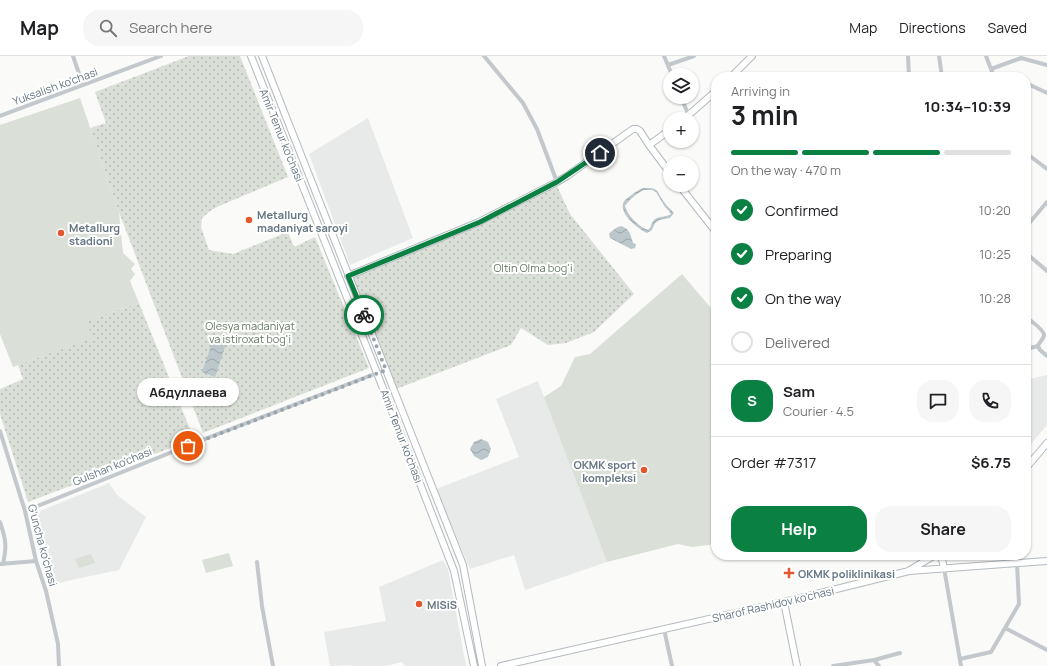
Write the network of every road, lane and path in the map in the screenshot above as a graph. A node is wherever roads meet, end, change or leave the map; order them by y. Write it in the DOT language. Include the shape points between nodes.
graph roads {
  1 [pos="73,56"];
  2 [pos="161,56"];
  3 [pos="251,56"];
  4 [pos="262,56"];
  5 [pos="484,56"];
  6 [pos="664,56"];
  7 [pos="694,56"];
  8 [pos="752,56"];
  9 [pos="908,56"];
  10 [pos="939,56"];
  11 [pos="986,56"];
  12 [pos="668,65"];
  13 [pos="1047,65"];
  14 [pos="669,68"];
  15 [pos="991,69"];
  16 [pos="736,72"];
  17 [pos="909,72"];
  18 [pos="941,72"];
  19 [pos="992,72"];
  20 [pos="83,85"];
  21 [pos="1031,85"];
  22 [pos="1047,92"];
  23 [pos="711,95"];
  24 [pos="693,112"];
  25 [pos="0,116"];
  26 [pos="663,135"];
  27 [pos="649,146"];
  28 [pos="298,150"];
  29 [pos="290,155"];
  30 [pos="1031,157"];
  31 [pos="663,164"];
  32 [pos="1047,169"];
  33 [pos="557,182"];
  34 [pos="685,192"];
  35 [pos="1047,202"];
  36 [pos="1031,221"];
  37 [pos="711,226"];
  38 [pos="331,232"];
  39 [pos="322,235"];
  40 [pos="1031,257"];
  41 [pos="1047,271"];
  42 [pos="348,276"];
  43 [pos="1031,321"];
  44 [pos="1038,346"];
  45 [pos="1031,348"];
  46 [pos="1047,356"];
  47 [pos="386,370"];
  48 [pos="377,373"];
  49 [pos="0,431"];
  50 [pos="1047,443"];
  51 [pos="1031,462"];
  52 [pos="25,511"];
  53 [pos="0,522"];
  54 [pos="927,560"];
  55 [pos="942,560"];
  56 [pos="36,561"];
  57 [pos="1047,561"];
  58 [pos="257,562"];
  59 [pos="1017,563"];
  60 [pos="2,564"];
  61 [pos="944,568"];
  62 [pos="909,571"];
  63 [pos="784,602"];
  64 [pos="1005,628"];
  65 [pos="664,629"];
  66 [pos="1047,650"];
  67 [pos="900,653"];
  68 [pos="960,658"];
  69 [pos="874,660"];
  70 [pos="59,666"];
  71 [pos="273,666"];
  72 [pos="474,666"];
  73 [pos="482,666"];
  74 [pos="501,666"];
  75 [pos="672,666"];
  76 [pos="797,666"];
  77 [pos="833,666"];
  78 [pos="879,666"];
  79 [pos="961,666"];
  1 -- 20 [label="street"];
  2 -- 20 [label="street, Yuksalish ko'chasi"];
  3 -- 29 [label="main road, Amir Temur ko'chasi"];
  4 -- 28 [label="main road, Amir Temur ko'chasi"];
  5 -- 33 [label="street" via="523,103 537,129"];
  6 -- 12 [label="street"];
  7 -- 12 [label="street"];
  8 -- 16 [label="main road"];
  9 -- 17 [label="street"];
  10 -- 18 [label="street"];
  11 -- 15 [label="street"];
  12 -- 14 [label="street"];
  13 -- 15 [label="street" via="1021,58"];
  15 -- 19 [label="street"];
  20 -- 25 [label="street, Yuksalish ko'chasi"];
  21 -- 22 [label="street"];
  23 -- 24 [label="main road"];
  26 -- 27 [label="main road"];
  27 -- 31 [label="main road"];
  27 -- 33 [label="main road" via="640,131 633,129"];
  28 -- 29 [label="main road"];
  28 -- 38 [label="main road, Amir Temur ko'chasi"];
  29 -- 39 [label="main road, Amir Temur ko'chasi"];
  30 -- 32 [label="street"];
  33 -- 42 [label="main road" via="480,222"];
  34 -- 37 [label="main road"];
  35 -- 36 [label="street"];
  38 -- 39 [label="main road"];
  38 -- 42 [label="main road, Amir Temur ko'chasi"];
  39 -- 48 [label="main road, Amir Temur ko'chasi"];
  40 -- 41 [label="street"];
  42 -- 47 [label="main road, Amir Temur ko'chasi"];
  43 -- 44 [label="street" via="1044,334"];
  44 -- 45 [label="street"];
  44 -- 46 [label="street"];
  47 -- 48 [label="street, Gulshan ko'chasi"];
  47 -- 73 [label="main road, Amir Temur ko'chasi" via="463,565"];
  48 -- 52 [label="street, Gulshan ko'chasi"];
  48 -- 72 [label="main road, Amir Temur ko'chasi" via="454,571"];
  49 -- 52 [label="street, G‘uncha ko'chasi"];
  50 -- 51 [label="main road"];
  52 -- 56 [label="street, G‘uncha ko'chasi"];
  53 -- 60 [label="street" via="6,546"];
  54 -- 62 [label="main road"];
  55 -- 61 [label="main road"];
  56 -- 60 [label="street"];
  56 -- 70 [label="street, G‘uncha ko'chasi" via="58,644"];
  57 -- 59 [label="main road, Sharof Rashidov ko'chasi"];
  58 -- 71 [label="street"];
  59 -- 61 [label="main road, Sharof Rashidov ko'chasi"];
  59 -- 64 [label="street" via="1019,604"];
  61 -- 62 [label="main road, Sharof Rashidov ko'chasi"];
  61 -- 68 [label="street"];
  62 -- 63 [label="main road, Sharof Rashidov ko'chasi"];
  63 -- 65 [label="main road, Sharof Rashidov ko'chasi"];
  63 -- 76 [label="main road"];
  64 -- 66 [label="street"];
  64 -- 68 [label="street" via="991,652"];
  65 -- 74 [label="main road, Sharof Rashidov ko'chasi"];
  65 -- 75 [label="street"];
  67 -- 69 [label="street"];
  68 -- 79 [label="street"];
  69 -- 77 [label="street"];
  69 -- 78 [label="street"];
}
